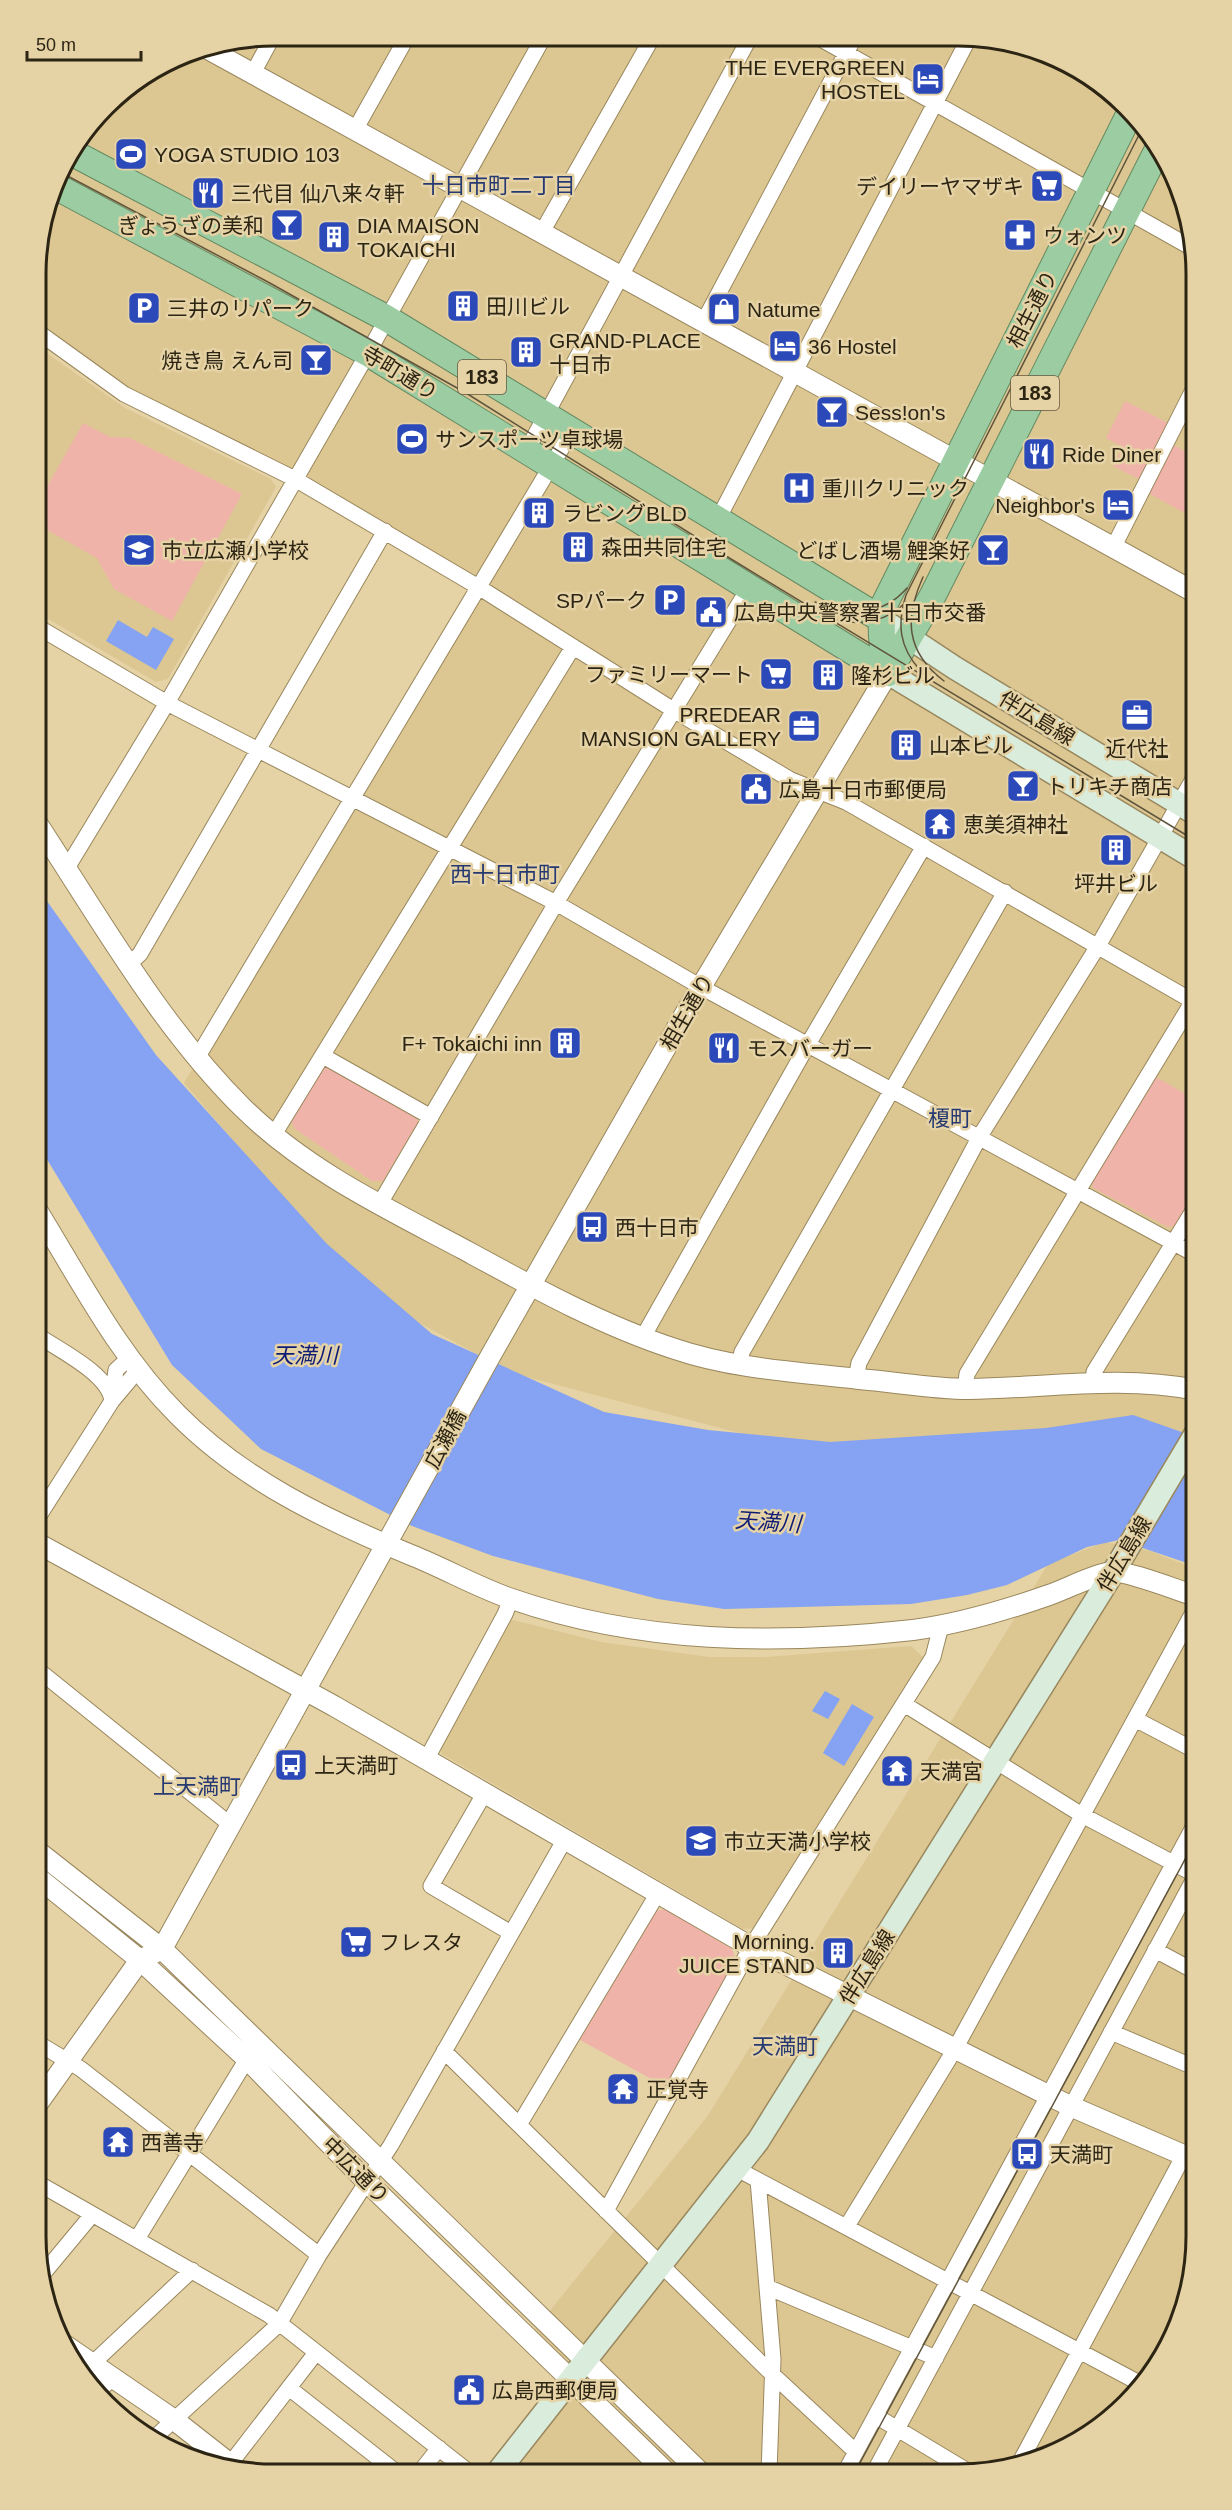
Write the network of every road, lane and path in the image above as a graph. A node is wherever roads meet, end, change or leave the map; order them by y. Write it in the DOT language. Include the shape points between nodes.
graph roads {
  1 [pos="267,46"];
  2 [pos="402,46"];
  3 [pos="539,46"];
  4 [pos="647,46"];
  5 [pos="745,46"];
  6 [pos="833,46"];
  7 [pos="850,46"];
  8 [pos="964,46"];
  9 [pos="217,54"];
  10 [pos="846,54"];
  11 [pos="252,73"];
  12 [pos="933,104"];
  13 [pos="1126,121"];
  14 [pos="355,130"];
  15 [pos="79,156"];
  16 [pos="1154,158"];
  17 [pos="461,188"];
  18 [pos="63,190"];
  19 [pos="1092,190"];
  20 [pos="1127,210"];
  21 [pos="542,232"];
  22 [pos="1184,243"];
  23 [pos="622,276"];
  24 [pos="386,318"];
  25 [pos="704,321"];
  26 [pos="46,338"];
  27 [pos="368,353"];
  28 [pos="795,370"];
  29 [pos="1186,404"];
  30 [pos="546,416"];
  31 [pos="572,431"];
  32 [pos="527,450"];
  33 [pos="957,460"];
  34 [pos="552,465"];
  35 [pos="295,479"];
  36 [pos="991,479"];
  37 [pos="717,521"];
  38 [pos="385,531"];
  39 [pos="1114,546"];
  40 [pos="1186,584"];
  41 [pos="750,586"];
  42 [pos="480,588"];
  43 [pos="881,619"];
  44 [pos="46,632"];
  45 [pos="909,637"];
  46 [pos="573,646"];
  47 [pos="888,673"];
  48 [pos="167,703"];
  49 [pos="675,711"];
  50 [pos="260,749"];
  51 [pos="819,791"];
  52 [pos="353,797"];
  53 [pos="1186,808"];
  54 [pos="1186,810"];
  55 [pos="46,836"];
  56 [pos="1161,837"];
  57 [pos="924,846"];
  58 [pos="451,848"];
  59 [pos="1186,853"];
  60 [pos="67,868"];
  61 [pos="1005,892"];
  62 [pos="556,903"];
  63 [pos="1098,946"];
  64 [pos="129,964"];
  65 [pos="701,987"];
  66 [pos="1186,997"];
  67 [pos="1186,1015"];
  68 [pos="807,1046"];
  69 [pos="323,1056"];
  70 [pos="197,1058"];
  71 [pos="890,1091"];
  72 [pos="431,1117"];
  73 [pos="273,1136"];
  74 [pos="980,1136"];
  75 [pos="1077,1191"];
  76 [pos="379,1205"];
  77 [pos="1186,1222"];
  78 [pos="46,1225"];
  79 [pos="1173,1243"];
  80 [pos="1186,1250"];
  81 [pos="531,1285"];
  82 [pos="643,1337"];
  83 [pos="46,1341"];
  84 [pos="490,1355"];
  85 [pos="739,1365"];
  86 [pos="128,1366"];
  87 [pos="98,1376"];
  88 [pos="856,1378"];
  89 [pos="1094,1384"];
  90 [pos="1186,1388"];
  91 [pos="965,1389"];
  92 [pos="111,1401"];
  93 [pos="1186,1450"];
  94 [pos="46,1505"];
  95 [pos="386,1546"];
  96 [pos="46,1547"];
  97 [pos="1114,1571"];
  98 [pos="1186,1593"];
  99 [pos="511,1599"];
  100 [pos="1186,1625"];
  101 [pos="941,1626"];
  102 [pos="46,1677"];
  103 [pos="304,1690"];
  104 [pos="904,1704"];
  105 [pos="1135,1719"];
  106 [pos="1186,1746"];
  107 [pos="426,1760"];
  108 [pos="996,1761"];
  109 [pos="484,1794"];
  110 [pos="1083,1815"];
  111 [pos="232,1826"];
  112 [pos="565,1839"];
  113 [pos="1186,1841"];
  114 [pos="46,1858"];
  115 [pos="1174,1864"];
  116 [pos="1186,1870"];
  117 [pos="46,1884"];
  118 [pos="658,1893"];
  119 [pos="1186,1893"];
  120 [pos="511,1932"];
  121 [pos="751,1947"];
  122 [pos="162,1949"];
  123 [pos="1155,1950"];
  124 [pos="140,1960"];
  125 [pos="1186,1967"];
  126 [pos="849,1997"];
  127 [pos="1111,2032"];
  128 [pos="46,2048"];
  129 [pos="955,2049"];
  130 [pos="444,2051"];
  131 [pos="247,2059"];
  132 [pos="68,2062"];
  133 [pos="1186,2064"];
  134 [pos="46,2092"];
  135 [pos="1048,2095"];
  136 [pos="1070,2106"];
  137 [pos="519,2125"];
  138 [pos="187,2153"];
  139 [pos="1186,2155"];
  140 [pos="380,2161"];
  141 [pos="1186,2164"];
  142 [pos="737,2169"];
  143 [pos="758,2180"];
  144 [pos="366,2181"];
  145 [pos="46,2188"];
  146 [pos="606,2211"];
  147 [pos="91,2216"];
  148 [pos="847,2226"];
  149 [pos="137,2239"];
  150 [pos="319,2254"];
  151 [pos="660,2264"];
  152 [pos="48,2267"];
  153 [pos="192,2270"];
  154 [pos="948,2280"];
  155 [pos="767,2287"];
  156 [pos="971,2292"];
  157 [pos="279,2324"];
  158 [pos="913,2347"];
  159 [pos="1080,2351"];
  160 [pos="315,2354"];
  161 [pos="80,2355"];
  162 [pos="936,2358"];
  163 [pos="93,2363"];
  164 [pos="577,2371"];
  165 [pos="772,2374"];
  166 [pos="113,2378"];
  167 [pos="1134,2380"];
  168 [pos="103,2386"];
  169 [pos="289,2388"];
  170 [pos="876,2416"];
  171 [pos="173,2419"];
  172 [pos="898,2429"];
  173 [pos="159,2433"];
  174 [pos="438,2448"];
  175 [pos="856,2452"];
  176 [pos="1025,2453"];
  177 [pos="215,2456"];
  178 [pos="226,2458"];
  179 [pos="386,2464"];
  180 [pos="426,2464"];
  181 [pos="458,2464"];
  182 [pos="504,2464"];
  183 [pos="659,2464"];
  184 [pos="689,2464"];
  185 [pos="769,2464"];
  186 [pos="849,2464"];
  187 [pos="879,2464"];
  188 [pos="956,2464"];
  1 -- 11 [label="street"];
  2 -- 14 [label="street"];
  3 -- 17 [label="street"];
  4 -- 21 [label="street"];
  5 -- 23 [label="street"];
  6 -- 10 [label="street"];
  7 -- 10 [label="street"];
  8 -- 12 [label="street"];
  9 -- 11 [label="street"];
  10 -- 12 [label="street"];
  10 -- 25 [label="street"];
  11 -- 14 [label="street"];
  12 -- 19 [label="street"];
  12 -- 28 [label="street"];
  13 -- 19 [label="highway, 相生通り / 183"];
  14 -- 17 [label="street"];
  15 -- 24 [label="highway, 寺町通り / 183"];
  16 -- 20 [label="highway, 相生通り / 183"];
  17 -- 21 [label="street"];
  17 -- 24 [label="street"];
  18 -- 27 [label="highway, 寺町通り / 183"];
  19 -- 20 [label="street"];
  19 -- 33 [label="highway, 相生通り / 183"];
  20 -- 22 [label="street"];
  20 -- 36 [label="highway, 相生通り / 183"];
  21 -- 23 [label="street"];
  23 -- 25 [label="street"];
  23 -- 30 [label="street"];
  24 -- 27 [label="street"];
  24 -- 30 [label="highway, 寺町通り / 183"];
  25 -- 28 [label="street"];
  26 -- 35 [label="street" via="124,394"];
  27 -- 32 [label="highway, 寺町通り / 183"];
  27 -- 35 [label="street"];
  28 -- 33 [label="street"];
  28 -- 37 [label="street"];
  29 -- 39 [label="street"];
  30 -- 31 [label="highway, 寺町通り / 183"];
  30 -- 32 [label="street"];
  31 -- 34 [label="street"];
  31 -- 37 [label="highway, 寺町通り / 183"];
  32 -- 34 [label="highway, 寺町通り / 183"];
  33 -- 36 [label="street"];
  33 -- 43 [label="highway, 相生通り / 183" via="884,605"];
  34 -- 41 [label="highway, 寺町通り / 183"];
  34 -- 42 [label="street"];
  35 -- 38 [label="street"];
  35 -- 48 [label="street"];
  36 -- 39 [label="street"];
  36 -- 45 [label="highway, 相生通り / 183"];
  37 -- 43 [label="highway, 寺町通り / 183"];
  38 -- 42 [label="street"];
  38 -- 50 [label="street"];
  39 -- 40 [label="street"];
  41 -- 47 [label="highway, 寺町通り / 183"];
  41 -- 49 [label="street"];
  42 -- 46 [label="street"];
  42 -- 52 [label="street"];
  43 -- 45 [label="main road, 伴広島線"];
  43 -- 47 [label="highway, 相生通り / 183"];
  44 -- 48 [label="street"];
  45 -- 47 [label="highway, 相生通り / 183"];
  45 -- 53 [label="main road, 伴広島線"];
  46 -- 49 [label="street"];
  46 -- 58 [label="street"];
  47 -- 51 [label="street, 相生通り"];
  47 -- 56 [label="main road, 伴広島線"];
  48 -- 50 [label="street"];
  48 -- 60 [label="street"];
  49 -- 51 [label="street" via="791,780"];
  49 -- 62 [label="street"];
  50 -- 52 [label="street"];
  50 -- 64 [label="street" via="140,954"];
  51 -- 57 [label="street"];
  51 -- 65 [label="street, 相生通り"];
  52 -- 58 [label="street"];
  52 -- 70 [label="street"];
  54 -- 56 [label="street"];
  55 -- 60 [label="street"];
  56 -- 59 [label="main road, 伴広島線"];
  56 -- 63 [label="street"];
  57 -- 61 [label="street"];
  57 -- 68 [label="street"];
  58 -- 62 [label="street"];
  58 -- 69 [label="street"];
  60 -- 64 [label="street"];
  61 -- 63 [label="street"];
  61 -- 71 [label="street"];
  62 -- 65 [label="street"];
  62 -- 72 [label="street"];
  63 -- 66 [label="street"];
  63 -- 74 [label="street"];
  64 -- 70 [label="street"];
  65 -- 68 [label="street"];
  65 -- 81 [label="street, 相生通り"];
  67 -- 75 [label="street"];
  68 -- 71 [label="street"];
  68 -- 82 [label="street"];
  69 -- 72 [label="street"];
  69 -- 73 [label="street"];
  70 -- 73 [label="street"];
  71 -- 74 [label="street"];
  71 -- 85 [label="street" via="742,1352"];
  72 -- 76 [label="street"];
  73 -- 76 [label="street"];
  74 -- 75 [label="street"];
  74 -- 88 [label="street" via="859,1363"];
  75 -- 79 [label="street"];
  75 -- 91 [label="street" via="967,1374"];
  76 -- 81 [label="street"];
  77 -- 79 [label="street"];
  78 -- 86 [label="street"];
  79 -- 80 [label="street"];
  79 -- 89 [label="street" via="1094,1372"];
  81 -- 82 [label="street"];
  81 -- 84 [label="street, 相生通り"];
  82 -- 85 [label="street"];
  83 -- 87 [label="street"];
  84 -- 95 [label="street, 広瀬橋"];
  85 -- 88 [label="street"];
  86 -- 87 [label="street"];
  86 -- 92 [label="street"];
  86 -- 92 [label="street"];
  86 -- 95 [label="street" via="242,1470 294,1502"];
  87 -- 92 [label="street" via="111,1392"];
  88 -- 91 [label="street"];
  89 -- 90 [label="street" via="1132,1382"];
  89 -- 91 [label="street"];
  92 -- 94 [label="street"];
  93 -- 97 [label="main road, 伴広島線"];
  95 -- 99 [label="street"];
  95 -- 103 [label="street, 広瀬橋"];
  96 -- 103 [label="street"];
  97 -- 98 [label="street"];
  97 -- 101 [label="street" via="1029,1602"];
  97 -- 108 [label="main road, 伴広島線"];
  99 -- 101 [label="street" via="651,1633 705,1639 824,1637"];
  99 -- 107 [label="street"];
  100 -- 105 [label="street"];
  101 -- 104 [label="street" via="933,1657"];
  102 -- 111 [label="street"];
  103 -- 107 [label="street"];
  103 -- 111 [label="street, 広瀬橋"];
  104 -- 108 [label="street"];
  104 -- 121 [label="street"];
  105 -- 106 [label="street"];
  105 -- 110 [label="street"];
  107 -- 109 [label="street"];
  108 -- 110 [label="street"];
  108 -- 126 [label="main road, 伴広島線"];
  109 -- 112 [label="street"];
  109 -- 120 [label="street" via="431,1886"];
  110 -- 115 [label="street"];
  110 -- 129 [label="street"];
  111 -- 122 [label="street, 広瀬橋"];
  112 -- 118 [label="street"];
  112 -- 120 [label="street"];
  113 -- 115 [label="street"];
  114 -- 122 [label="street"];
  115 -- 116 [label="street"];
  115 -- 135 [label="street"];
  117 -- 124 [label="street, 中広通り"];
  118 -- 121 [label="street"];
  118 -- 137 [label="street"];
  119 -- 123 [label="street"];
  120 -- 130 [label="street"];
  121 -- 126 [label="street"];
  121 -- 146 [label="street"];
  122 -- 124 [label="street"];
  122 -- 140 [label="street"];
  123 -- 125 [label="street"];
  123 -- 127 [label="street"];
  124 -- 131 [label="street, 中広通り"];
  124 -- 132 [label="street"];
  126 -- 129 [label="street"];
  126 -- 142 [label="main road, 伴広島線"];
  127 -- 133 [label="street"];
  127 -- 136 [label="street"];
  128 -- 132 [label="street"];
  129 -- 135 [label="street"];
  129 -- 148 [label="street"];
  130 -- 137 [label="street"];
  130 -- 140 [label="street"];
  131 -- 138 [label="street"];
  131 -- 144 [label="street, 中広通り"];
  132 -- 134 [label="street"];
  132 -- 138 [label="street"];
  135 -- 136 [label="street"];
  135 -- 154 [label="street"];
  136 -- 139 [label="street"];
  136 -- 156 [label="street"];
  137 -- 146 [label="street"];
  138 -- 149 [label="street"];
  138 -- 150 [label="street"];
  140 -- 144 [label="street"];
  140 -- 164 [label="street"];
  141 -- 159 [label="street"];
  142 -- 143 [label="street"];
  142 -- 151 [label="main road, 伴広島線"];
  143 -- 148 [label="street"];
  143 -- 155 [label="street"];
  144 -- 150 [label="street"];
  144 -- 164 [label="street, 中広通り"];
  145 -- 147 [label="street"];
  146 -- 151 [label="street"];
  147 -- 149 [label="street"];
  147 -- 152 [label="street"];
  148 -- 154 [label="street"];
  149 -- 153 [label="street"];
  150 -- 157 [label="street"];
  151 -- 164 [label="main road, 伴広島線"];
  151 -- 165 [label="street"];
  153 -- 157 [label="street"];
  153 -- 163 [label="street"];
  154 -- 156 [label="street"];
  154 -- 158 [label="street"];
  155 -- 158 [label="street"];
  155 -- 165 [label="street"];
  156 -- 159 [label="street"];
  156 -- 162 [label="street"];
  157 -- 160 [label="street"];
  157 -- 171 [label="street"];
  158 -- 162 [label="street"];
  158 -- 170 [label="street"];
  159 -- 167 [label="street"];
  159 -- 176 [label="street"];
  160 -- 169 [label="street"];
  160 -- 174 [label="street"];
  161 -- 163 [label="street"];
  162 -- 172 [label="street"];
  163 -- 166 [label="street"];
  164 -- 182 [label="main road, 伴広島線"];
  164 -- 183 [label="street, 中広通り"];
  164 -- 184 [label="street"];
  165 -- 175 [label="street"];
  165 -- 185 [label="street"];
  166 -- 168 [label="street"];
  166 -- 171 [label="street"];
  169 -- 178 [label="street"];
  169 -- 179 [label="street"];
  170 -- 172 [label="street"];
  170 -- 175 [label="street"];
  171 -- 173 [label="street"];
  171 -- 177 [label="street"];
  172 -- 187 [label="street"];
  172 -- 188 [label="street"];
  174 -- 180 [label="street"];
  174 -- 181 [label="street"];
  175 -- 186 [label="street"];
}
